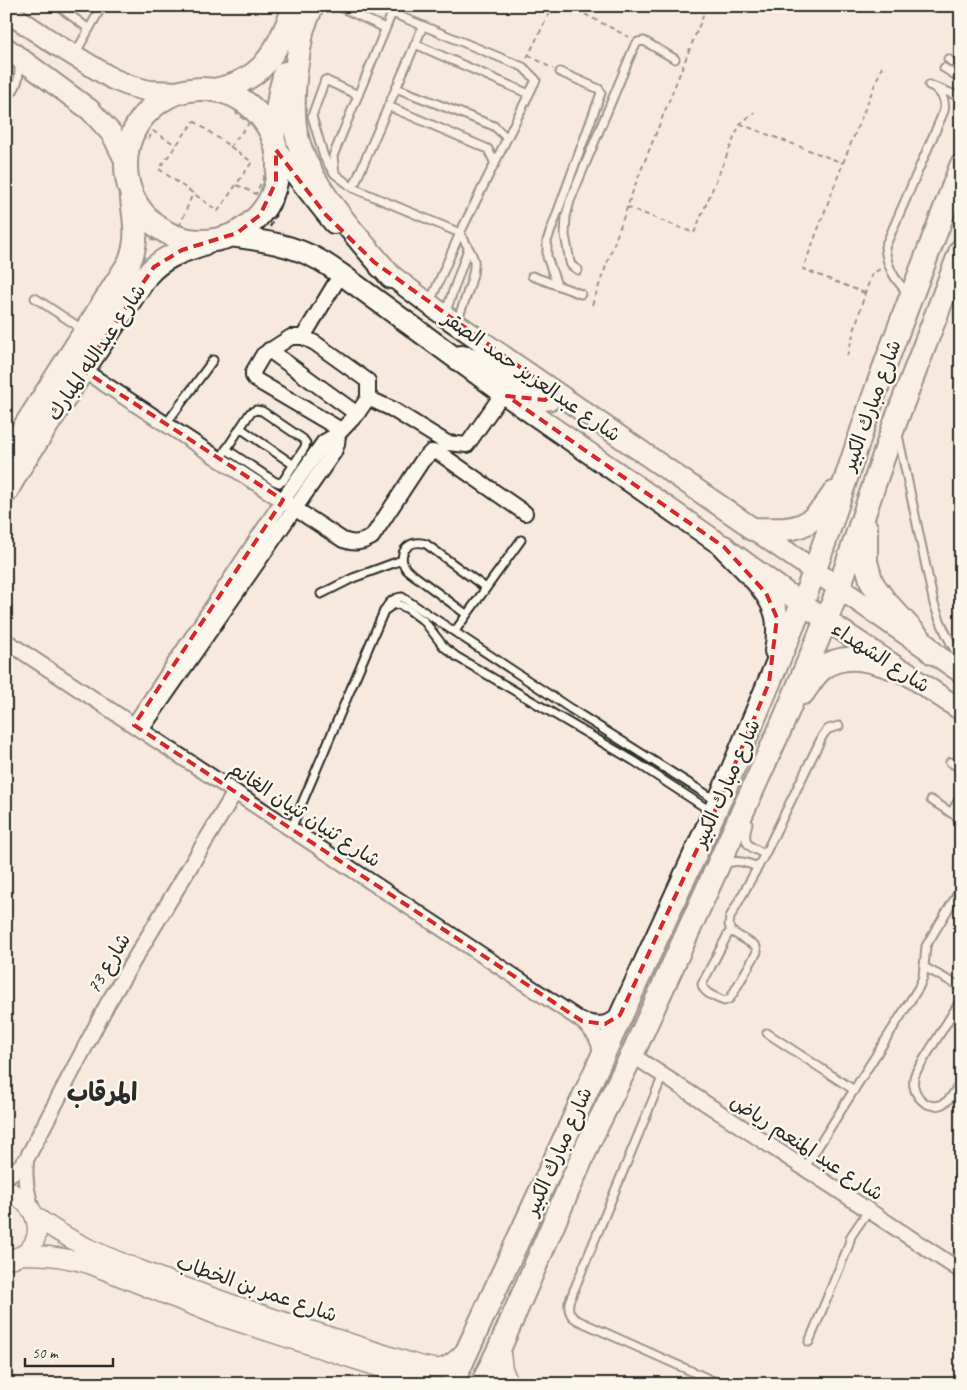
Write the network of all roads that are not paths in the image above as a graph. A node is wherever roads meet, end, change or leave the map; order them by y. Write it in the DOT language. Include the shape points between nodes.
graph roads {
  1 [pos="102,6"];
  2 [pos="295,6"];
  3 [pos="312,6"];
  4 [pos="338,6"];
  5 [pos="62,9"];
  6 [pos="6,10"];
  7 [pos="423,26"];
  8 [pos="303,27"];
  9 [pos="386,28"];
  10 [pos="89,29"];
  11 [pos="415,44"];
  12 [pos="10,50"];
  13 [pos="74,56"];
  14 [pos="675,59"];
  15 [pos="948,59"];
  16 [pos="944,68"];
  17 [pos="961,69"];
  18 [pos="560,72"];
  19 [pos="961,79"];
  20 [pos="396,88"];
  21 [pos="214,90"];
  22 [pos="180,92"];
  23 [pos="529,94"];
  24 [pos="358,95"];
  25 [pos="961,97"];
  26 [pos="6,99"];
  27 [pos="388,106"];
  28 [pos="507,138"];
  29 [pos="274,144"];
  30 [pos="126,162"];
  31 [pos="495,164"];
  32 [pos="961,166"];
  33 [pos="335,174"];
  34 [pos="287,182"];
  35 [pos="353,188"];
  36 [pos="132,196"];
  37 [pos="944,211"];
  38 [pos="460,233"];
  39 [pos="220,239"];
  40 [pos="468,249"];
  41 [pos="961,250"];
  42 [pos="578,270"];
  43 [pos="341,274"];
  44 [pos="390,276"];
  45 [pos="532,276"];
  46 [pos="557,285"];
  47 [pos="581,294"];
  48 [pos="910,296"];
  49 [pos="34,298"];
  50 [pos="941,300"];
  51 [pos="443,315"];
  52 [pos="85,331"];
  53 [pos="304,338"];
  54 [pos="269,350"];
  55 [pos="449,354"];
  56 [pos="213,360"];
  57 [pos="83,370"];
  58 [pos="556,392"];
  59 [pos="503,393"];
  60 [pos="368,398"];
  61 [pos="357,414"];
  62 [pos="895,423"];
  63 [pos="166,424"];
  64 [pos="240,428"];
  65 [pos="340,432"];
  66 [pos="223,454"];
  67 [pos="6,456"];
  68 [pos="294,464"];
  69 [pos="848,468"];
  70 [pos="6,492"];
  71 [pos="289,504"];
  72 [pos="866,505"];
  73 [pos="525,513"];
  74 [pos="752,529"];
  75 [pos="521,540"];
  76 [pos="724,547"];
  77 [pos="402,560"];
  78 [pos="815,572"];
  79 [pos="486,588"];
  80 [pos="839,588"];
  81 [pos="321,594"];
  82 [pos="802,604"];
  83 [pos="384,611"];
  84 [pos="466,614"];
  85 [pos="826,620"];
  86 [pos="455,631"];
  87 [pos="6,641"];
  88 [pos="933,653"];
  89 [pos="961,660"];
  90 [pos="961,672"];
  91 [pos="907,673"];
  92 [pos="769,683"];
  93 [pos="961,710"];
  94 [pos="839,726"];
  95 [pos="137,727"];
  96 [pos="780,727"];
  97 [pos="950,762"];
  98 [pos="961,769"];
  99 [pos="235,792"];
  100 [pos="961,796"];
  101 [pos="931,800"];
  102 [pos="716,807"];
  103 [pos="951,813"];
  104 [pos="751,815"];
  105 [pos="961,819"];
  106 [pos="291,829"];
  107 [pos="765,854"];
  108 [pos="758,867"];
  109 [pos="713,876"];
  110 [pos="961,888"];
  111 [pos="731,932"];
  112 [pos="924,967"];
  113 [pos="961,987"];
  114 [pos="961,1000"];
  115 [pos="620,1015"];
  116 [pos="582,1021"];
  117 [pos="767,1033"];
  118 [pos="632,1055"];
  119 [pos="600,1060"];
  120 [pos="663,1075"];
  121 [pos="961,1081"];
  122 [pos="854,1090"];
  123 [pos="583,1098"];
  124 [pos="606,1108"];
  125 [pos="568,1131"];
  126 [pos="589,1142"];
  127 [pos="26,1160"];
  128 [pos="804,1170"];
  129 [pos="6,1177"];
  130 [pos="6,1190"];
  131 [pos="868,1211"];
  132 [pos="33,1213"];
  133 [pos="15,1257"];
  134 [pos="961,1271"];
  135 [pos="195,1299"];
  136 [pos="809,1342"];
  137 [pos="500,1347"];
  138 [pos="469,1348"];
  139 [pos="420,1384"];
  140 [pos="452,1384"];
  141 [pos="482,1384"];
  142 [pos="509,1384"];
  143 [pos="720,1384"];
  1 -- 10 [label="lane"];
  2 -- 21 [label="main road" via="276,48 259,70 247,80"];
  3 -- 8 [label="main road"];
  4 -- 9 [label="lane"];
  5 -- 10 [label="lane"];
  6 -- 13 [label="main road"];
  7 -- 9 [label="lane" via="392,13"];
  7 -- 11 [label="lane"];
  7 -- 23 [label="lane" via="523,67 536,80"];
  8 -- 29 [label="main road" via="280,92"];
  8 -- 44 [label="main road" via="294,95 295,128 301,149 319,185"];
  9 -- 24 [label="lane"];
  10 -- 13 [label="lane"];
  11 -- 20 [label="lane"];
  11 -- 23 [label="lane"];
  12 -- 26 [label="lane" via="18,61 19,78"];
  12 -- 30 [label="main road" via="90,110 112,134"];
  13 -- 22 [label="main road" via="130,86 149,91"];
  14 -- 42 [label="lane" via="644,41 636,43 630,56 566,216 568,254"];
  15 -- 17 [label="lane"];
  16 -- 19 [label="lane"];
  18 -- 46 [label="lane" via="599,89 601,93 547,241 547,257"];
  20 -- 27 [label="lane"];
  20 -- 28 [label="lane" via="494,126"];
  21 -- 22 [label="main road"];
  21 -- 29 [label="main road" via="247,98 268,127"];
  22 -- 30 [label="main road, شارع عبدالله المبارك" via="153,106 139,122 128,146"];
  23 -- 28 [label="lane"];
  24 -- 33 [label="lane" via="332,156"];
  24 -- 33 [label="lane" via="325,80 312,116 324,157"];
  25 -- 48 [label="lane" via="931,86 943,97 944,111 885,247 897,283"];
  27 -- 31 [label="lane" via="488,149"];
  27 -- 35 [label="lane"];
  28 -- 31 [label="lane"];
  29 -- 34 [label="main road" via="278,166"];
  30 -- 36 [label="main road, شارع عبدالله المبارك"];
  31 -- 38 [label="lane"];
  32 -- 37 [label="main road, شارع مبارك الكبير"];
  33 -- 35 [label="lane"];
  34 -- 39 [label="main road, شارع عبدالله المبارك" via="260,215 243,229"];
  34 -- 44 [label="main road, شارع عبدالعزيز حمد الصقر"];
  35 -- 38 [label="lane"];
  36 -- 39 [label="main road" via="151,222 176,237 195,241"];
  36 -- 52 [label="main road, شارع عبدالله المبارك" via="137,233 133,253"];
  37 -- 48 [label="main road, شارع مبارك الكبير"];
  37 -- 50 [label="main road" via="941,236 919,296 922,304 927,306"];
  38 -- 40 [label="lane"];
  38 -- 51 [label="lane"];
  39 -- 43 [label="main road, شارع عبدالعزيز حمد الصقر" via="264,241 286,246 314,257"];
  39 -- 57 [label="main road, شارع عبدالله المبارك" via="174,254 154,267"];
  40 -- 51 [label="lane"];
  40 -- 51 [label="lane" via="474,260 473,276"];
  41 -- 50 [label="main road, شارع مبارك الكبير"];
  43 -- 53 [label="street"];
  43 -- 55 [label="main road, شارع عبدالعزيز حمد الصقر"];
  44 -- 51 [label="main road, شارع عبدالعزيز حمد الصقر"];
  45 -- 46 [label="lane"];
  46 -- 47 [label="lane"];
  48 -- 69 [label="main road, شارع مبارك الكبير"];
  49 -- 52 [label="lane"];
  50 -- 62 [label="main road, شارع مبارك الكبير"];
  51 -- 58 [label="main road, شارع عبدالعزيز حمد الصقر"];
  52 -- 67 [label="main road, شارع عبدالله المبارك"];
  53 -- 54 [label="street" via="291,337"];
  53 -- 60 [label="street" via="368,381"];
  54 -- 61 [label="street"];
  54 -- 65 [label="street" via="253,372 254,378"];
  55 -- 58 [label="main road" via="491,366 543,400 551,399"];
  55 -- 59 [label="main road, شارع عبدالعزيز حمد الصقر"];
  56 -- 63 [label="lane"];
  57 -- 63 [label="street"];
  57 -- 70 [label="main road, شارع عبدالله المبارك"];
  58 -- 74 [label="main road, شارع عبدالعزيز حمد الصقر"];
  59 -- 60 [label="street" via="467,446 447,443 392,408"];
  59 -- 76 [label="main road, شارع عبدالعزيز حمد الصقر"];
  60 -- 61 [label="street"];
  61 -- 65 [label="street"];
  62 -- 72 [label="main road, شارع مبارك الكبير"];
  62 -- 89 [label="lane" via="934,604 948,641"];
  63 -- 66 [label="street"];
  64 -- 66 [label="lane"];
  64 -- 68 [label="lane"];
  64 -- 68 [label="lane" via="250,413 259,410 304,439 306,447"];
  65 -- 71 [label="street" via="334,452"];
  66 -- 68 [label="lane" via="276,482 283,480"];
  66 -- 71 [label="street"];
  69 -- 74 [label="main road" via="825,507 806,523 784,529"];
  69 -- 78 [label="main road, شارع مبارك الكبير"];
  71 -- 73 [label="street" via="343,540 350,543 365,541 377,531 422,461 431,452 439,452"];
  71 -- 95 [label="street"];
  72 -- 80 [label="main road, شارع مبارك الكبير"];
  72 -- 88 [label="main road" via="866,555 870,577 880,594"];
  74 -- 78 [label="main road, شارع عبدالعزيز حمد الصقر"];
  75 -- 79 [label="lane"];
  76 -- 82 [label="main road, شارع عبدالعزيز حمد الصقر"];
  76 -- 92 [label="main road" via="762,588 775,608 778,635"];
  77 -- 79 [label="lane" via="408,546 423,543"];
  77 -- 81 [label="lane"];
  77 -- 84 [label="lane" via="407,570"];
  78 -- 80 [label="main road, شارع الشهداء"];
  78 -- 82 [label="main road, شارع مبارك الكبير"];
  79 -- 84 [label="lane"];
  80 -- 85 [label="main road, شارع مبارك الكبير"];
  80 -- 88 [label="main road, شارع الشهداء"];
  82 -- 85 [label="main road, شارع الشهداء"];
  82 -- 92 [label="main road, شارع مبارك الكبير"];
  83 -- 86 [label="lane" via="389,602 402,597"];
  83 -- 102 [label="lane" via="398,604 408,609 458,657"];
  83 -- 106 [label="lane"];
  84 -- 86 [label="lane"];
  85 -- 91 [label="main road, شارع الشهداء"];
  85 -- 96 [label="main road, شارع مبارك الكبير"];
  86 -- 102 [label="lane"];
  87 -- 95 [label="street, شارع ثنيان ثنيان الغانم"];
  88 -- 90 [label="main road, شارع الشهداء"];
  91 -- 93 [label="main road, شارع الشهداء"];
  91 -- 96 [label="main road" via="854,659 832,662 812,681"];
  92 -- 102 [label="main road, شارع مبارك الكبير"];
  94 -- 107 [label="lane" via="828,729 823,735"];
  95 -- 99 [label="street, شارع ثنيان ثنيان الغانم"];
  96 -- 109 [label="main road, شارع مبارك الكبير" via="752,799"];
  97 -- 98 [label="lane"];
  99 -- 106 [label="street, شارع ثنيان ثنيان الغانم"];
  99 -- 127 [label="street, شارع 73" via="108,1003"];
  100 -- 103 [label="lane"];
  101 -- 103 [label="lane"];
  102 -- 115 [label="main road, شارع مبارك الكبير"];
  103 -- 105 [label="lane"];
  104 -- 107 [label="lane" via="745,834 746,843"];
  106 -- 116 [label="street, شارع ثنيان ثنيان الغانم"];
  107 -- 108 [label="lane"];
  108 -- 109 [label="lane" via="745,862 729,862"];
  108 -- 111 [label="lane" via="730,918"];
  109 -- 118 [label="main road, شارع مبارك الكبير"];
  110 -- 112 [label="lane" via="926,946"];
  111 -- 111 [label="lane" via="754,945 757,952 731,997 724,1001 706,992 702,984"];
  112 -- 113 [label="lane"];
  112 -- 122 [label="lane" via="919,987"];
  114 -- 121 [label="lane" via="916,1072 913,1086 923,1102 937,1105 946,1102"];
  115 -- 116 [label="street" via="605,1024"];
  115 -- 119 [label="main road, شارع مبارك الكبير"];
  116 -- 119 [label="street" via="598,1040"];
  117 -- 122 [label="lane"];
  118 -- 120 [label="street, شارع عبد المنعم رياض"];
  118 -- 124 [label="main road, شارع مبارك الكبير"];
  119 -- 123 [label="main road, شارع مبارك الكبير"];
  120 -- 128 [label="street, شارع عبد المنعم رياض"];
  120 -- 143 [label="lane" via="568,1308 577,1320"];
  122 -- 128 [label="lane"];
  123 -- 124 [label="main road" via="583,1107 590,1113 599,1113"];
  123 -- 125 [label="main road, شارع مبارك الكبير"];
  124 -- 126 [label="main road, شارع مبارك الكبير"];
  125 -- 126 [label="main road" via="575,1126 583,1127 589,1134"];
  125 -- 138 [label="main road, شارع مبارك الكبير"];
  126 -- 137 [label="main road, شارع مبارك الكبير"];
  127 -- 129 [label="street, شارع 73"];
  127 -- 132 [label="street, شارع 73" via="25,1188"];
  128 -- 131 [label="street, شارع عبد المنعم رياض"];
  130 -- 132 [label="street, شارع عمر بن الخطاب"];
  131 -- 134 [label="street, شارع عبد المنعم رياض"];
  131 -- 136 [label="lane" via="851,1236"];
  132 -- 133 [label="street" via="36,1240"];
  132 -- 135 [label="street, شارع عمر بن الخطاب" via="60,1234"];
  133 -- 135 [label="street, شارع عمر بن الخطاب" via="47,1255 70,1259"];
  135 -- 138 [label="street, شارع عمر بن الخطاب" via="248,1310 432,1369 449,1366"];
  135 -- 139 [label="street, شارع عمر بن الخطاب" via="216,1315 406,1376"];
  137 -- 141 [label="main road, شارع مبارك الكبير"];
  137 -- 142 [label="street"];
  138 -- 140 [label="main road, شارع مبارك الكبير"];
}
